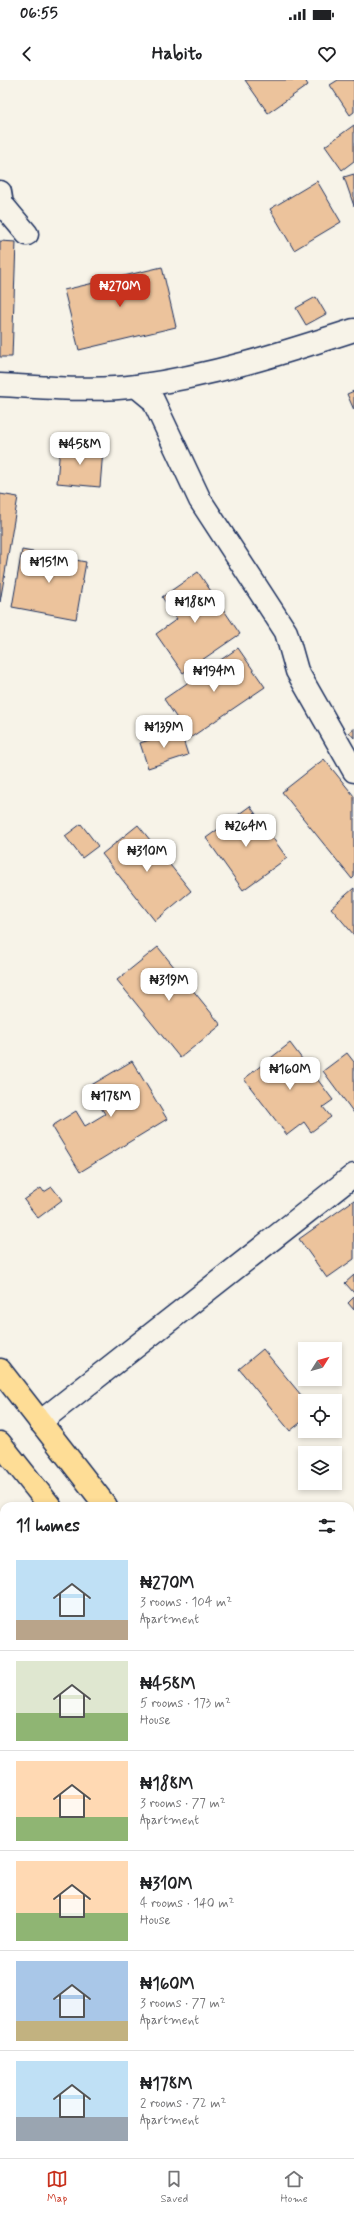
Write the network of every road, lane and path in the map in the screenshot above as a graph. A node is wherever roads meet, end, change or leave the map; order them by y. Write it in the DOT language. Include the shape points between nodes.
graph roads {
  1 [pos="0,192"];
  2 [pos="27,234"];
  3 [pos="354,330"];
  4 [pos="0,385"];
  5 [pos="136,386"];
  6 [pos="354,771"];
  7 [pos="354,1175"];
  8 [pos="0,1370"];
  9 [pos="40,1422"];
  10 [pos="0,1443"];
  11 [pos="47,1502"];
  12 [pos="103,1502"];
  1 -- 2 [label="street" via="2,204"];
  3 -- 5 [label="street" via="256,362"];
  4 -- 5 [label="street" via="70,388"];
  5 -- 6 [label="street" via="153,400 200,500 286,632 297,671"];
  7 -- 9 [label="street"];
  8 -- 9 [label="highway"];
  9 -- 12 [label="highway"];
  10 -- 11 [label="highway"];
}
